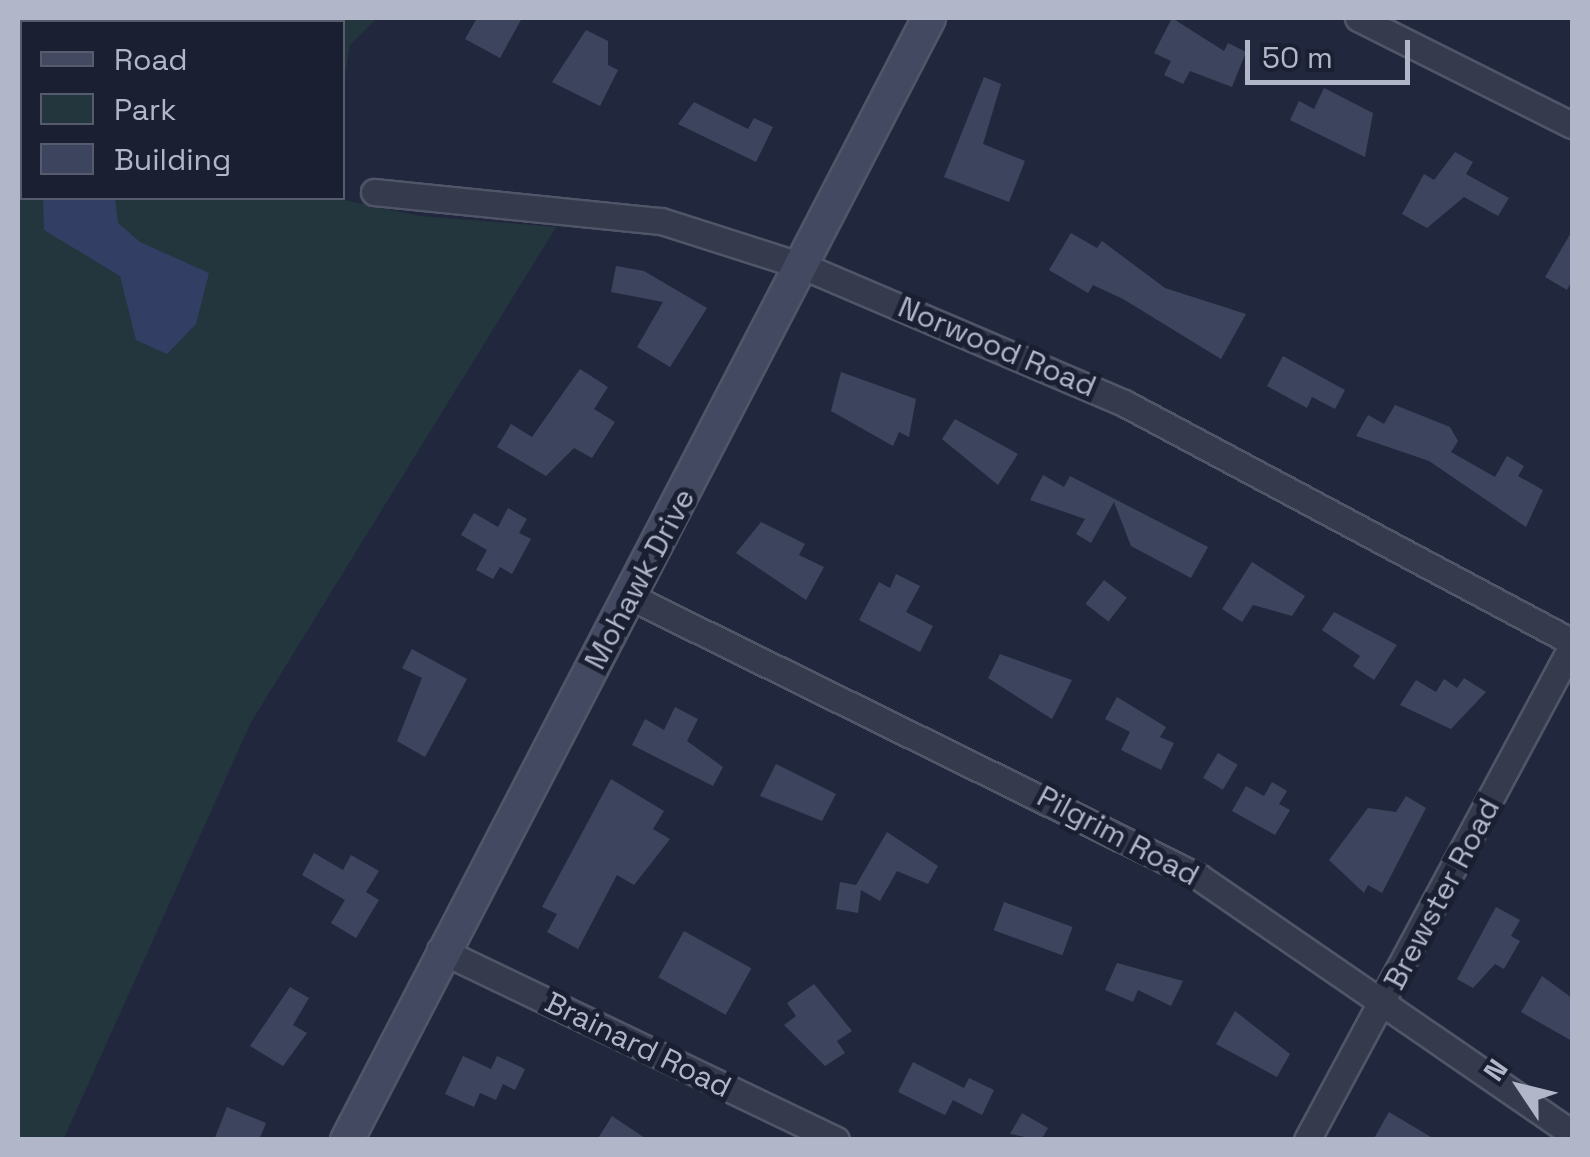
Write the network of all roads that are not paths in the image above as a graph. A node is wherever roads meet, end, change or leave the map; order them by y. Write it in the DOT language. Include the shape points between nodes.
graph roads {
  1 [pos="929,18"];
  2 [pos="1358,18"];
  3 [pos="1572,124"];
  4 [pos="374,192"];
  5 [pos="805,268"];
  6 [pos="631,597"];
  7 [pos="1572,644"];
  8 [pos="440,950"];
  9 [pos="1384,1002"];
  10 [pos="1572,1133"];
  11 [pos="348,1140"];
  12 [pos="836,1140"];
  13 [pos="1307,1140"];
  1 -- 5 [label="street, Mohawk Drive"];
  2 -- 3 [label="street"];
  4 -- 5 [label="street, Norwood Road" via="660,221"];
  5 -- 6 [label="street, Mohawk Drive"];
  5 -- 7 [label="street, Norwood Road" via="1124,403"];
  6 -- 8 [label="street, Mohawk Drive"];
  6 -- 9 [label="street, Pilgrim Road" via="1200,877"];
  7 -- 9 [label="street, Brewster Road"];
  8 -- 11 [label="street, Mohawk Drive"];
  8 -- 12 [label="street, Brainard Road"];
  9 -- 10 [label="street, Pilgrim Road"];
  9 -- 13 [label="street, Brewster Road"];
}
